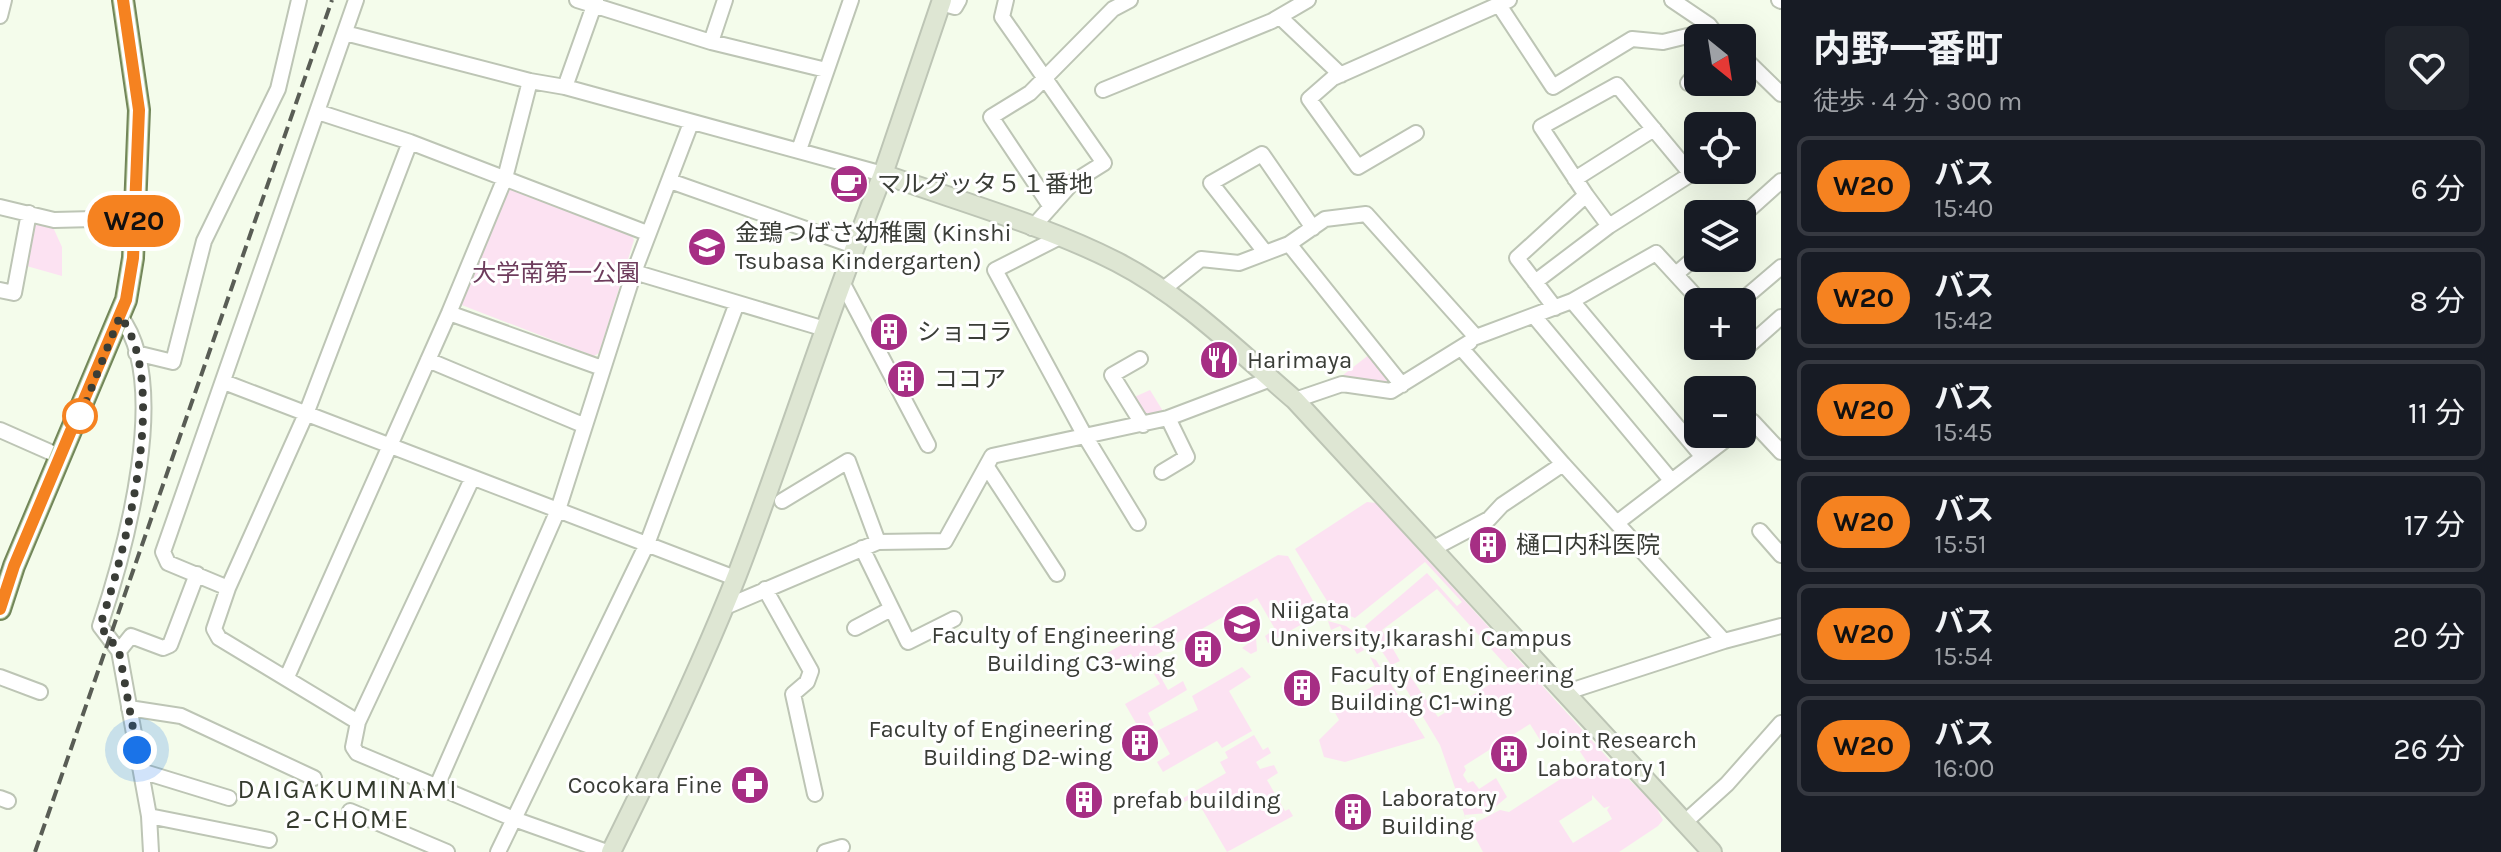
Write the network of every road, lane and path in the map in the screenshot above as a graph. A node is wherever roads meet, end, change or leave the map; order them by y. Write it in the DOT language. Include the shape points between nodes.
graph roads {
  1 [pos="4,0"];
  2 [pos="123,0"];
  3 [pos="299,0"];
  4 [pos="356,0"];
  5 [pos="577,0"];
  6 [pos="725,0"];
  7 [pos="851,0"];
  8 [pos="1006,0"];
  9 [pos="1130,0"];
  10 [pos="1308,0"];
  11 [pos="1672,0"];
  12 [pos="947,1"];
  13 [pos="595,2"];
  14 [pos="1504,3"];
  15 [pos="0,16"];
  16 [pos="1280,17"];
  17 [pos="1703,24"];
  18 [pos="345,33"];
  19 [pos="1684,39"];
  20 [pos="711,42"];
  21 [pos="826,70"];
  22 [pos="1756,70"];
  23 [pos="1341,75"];
  24 [pos="1044,78"];
  25 [pos="530,81"];
  26 [pos="565,87"];
  27 [pos="1103,90"];
  28 [pos="1781,94"];
  29 [pos="318,112"];
  30 [pos="691,123"];
  31 [pos="1654,129"];
  32 [pos="1416,133"];
  33 [pos="410,142"];
  34 [pos="799,150"];
  35 [pos="883,174"];
  36 [pos="505,178"];
  37 [pos="1575,179"];
  38 [pos="670,181"];
  39 [pos="1781,181"];
  40 [pos="1586,195"];
  41 [pos="1756,203"];
  42 [pos="0,207"];
  43 [pos="1051,207"];
  44 [pos="29,213"];
  45 [pos="134,218"];
  46 [pos="1609,226"];
  47 [pos="1032,228"];
  48 [pos="1313,228"];
  49 [pos="647,233"];
  50 [pos="1058,238"];
  51 [pos="1289,244"];
  52 [pos="854,246"];
  53 [pos="1265,252"];
  54 [pos="1684,267"];
  55 [pos="1781,267"];
  56 [pos="634,272"];
  57 [pos="1676,274"];
  58 [pos="842,282"];
  59 [pos="1535,282"];
  60 [pos="1688,288"];
  61 [pos="1756,288"];
  62 [pos="0,290"];
  63 [pos="1161,291"];
  64 [pos="1572,301"];
  65 [pos="737,303"];
  66 [pos="1555,308"];
  67 [pos="449,313"];
  68 [pos="120,316"];
  69 [pos="1534,316"];
  70 [pos="1781,317"];
  71 [pos="825,329"];
  72 [pos="1476,337"];
  73 [pos="1756,339"];
  74 [pos="1462,349"];
  75 [pos="136,353"];
  76 [pos="1140,359"];
  77 [pos="428,360"];
  78 [pos="602,368"];
  79 [pos="1271,379"];
  80 [pos="224,382"];
  81 [pos="1402,385"];
  82 [pos="1295,400"];
  83 [pos="306,414"];
  84 [pos="1168,418"];
  85 [pos="583,425"];
  86 [pos="1143,425"];
  87 [pos="1756,425"];
  88 [pos="0,430"];
  89 [pos="1085,436"];
  90 [pos="928,445"];
  91 [pos="388,446"];
  92 [pos="1713,448"];
  93 [pos="1781,452"];
  94 [pos="59,456"];
  95 [pos="1702,456"];
  96 [pos="1563,464"];
  97 [pos="987,467"];
  98 [pos="1162,472"];
  99 [pos="472,479"];
  100 [pos="1670,479"];
  101 [pos="782,501"];
  102 [pos="558,510"];
  103 [pos="1618,522"];
  104 [pos="1138,523"];
  105 [pos="1760,531"];
  106 [pos="878,542"];
  107 [pos="647,544"];
  108 [pos="862,548"];
  109 [pos="1434,548"];
  110 [pos="1781,555"];
  111 [pos="197,574"];
  112 [pos="1057,574"];
  113 [pos="735,578"];
  114 [pos="228,588"];
  115 [pos="765,589"];
  116 [pos="723,608"];
  117 [pos="0,609"];
  118 [pos="891,609"];
  119 [pos="954,619"];
  120 [pos="1781,626"];
  121 [pos="855,628"];
  122 [pos="1724,641"];
  123 [pos="119,651"];
  124 [pos="0,677"];
  125 [pos="287,677"];
  126 [pos="40,692"];
  127 [pos="1567,692"];
  128 [pos="129,708"];
  129 [pos="358,722"];
  130 [pos="1781,723"];
  131 [pos="141,771"];
  132 [pos="314,778"];
  133 [pos="436,788"];
  134 [pos="815,794"];
  135 [pos="229,798"];
  136 [pos="350,811"];
  137 [pos="149,816"];
  138 [pos="514,819"];
  139 [pos="1685,822"];
  140 [pos="269,840"];
  141 [pos="842,847"];
  142 [pos="151,852"];
  143 [pos="447,852"];
  144 [pos="498,852"];
  145 [pos="609,852"];
  146 [pos="825,852"];
  147 [pos="1712,852"];
  1 -- 15 [label="street"];
  2 -- 45 [label="main road" via="139,110"];
  3 -- 75 [label="street" via="278,89 204,241 173,362"];
  4 -- 18 [label="street"];
  5 -- 13 [label="street"];
  6 -- 20 [label="street"];
  7 -- 21 [label="street"];
  8 -- 24 [label="street" via="1002,17"];
  9 -- 24 [label="street" via="1113,9"];
  10 -- 16 [label="street"];
  11 -- 17 [label="street"];
  12 -- 35 [label="street"];
  13 -- 20 [label="street"];
  13 -- 26 [label="street"];
  14 -- 19 [label="street" via="1553,87 1632,39"];
  14 -- 23 [label="street"];
  16 -- 23 [label="street"];
  16 -- 27 [label="street"];
  18 -- 25 [label="street"];
  18 -- 29 [label="street"];
  20 -- 21 [label="street"];
  21 -- 34 [label="street"];
  22 -- 28 [label="street"];
  23 -- 32 [label="street" via="1309,99 1358,167"];
  24 -- 43 [label="street" via="1104,163 1072,183"];
  24 -- 43 [label="street" via="991,117"];
  25 -- 26 [label="street"];
  25 -- 36 [label="street"];
  26 -- 30 [label="street"];
  29 -- 33 [label="street"];
  29 -- 80 [label="street"];
  30 -- 34 [label="street"];
  30 -- 38 [label="street"];
  31 -- 37 [label="street"];
  31 -- 37 [label="street" via="1617,85 1541,127"];
  31 -- 46 [label="street" via="1691,174"];
  33 -- 36 [label="street"];
  33 -- 83 [label="street"];
  34 -- 35 [label="street"];
  35 -- 47 [label="street"];
  35 -- 52 [label="street"];
  36 -- 49 [label="street"];
  36 -- 67 [label="street"];
  37 -- 40 [label="street"];
  38 -- 49 [label="street"];
  38 -- 52 [label="street"];
  39 -- 41 [label="street"];
  40 -- 46 [label="street"];
  40 -- 59 [label="street" via="1517,258"];
  42 -- 44 [label="street"];
  43 -- 47 [label="street"];
  44 -- 45 [label="street" via="54,220"];
  44 -- 62 [label="street" via="14,293"];
  45 -- 68 [label="main road" via="133,258"];
  46 -- 59 [label="street"];
  47 -- 50 [label="street"];
  48 -- 51 [label="street"];
  48 -- 53 [label="street" via="1262,154 1211,183"];
  48 -- 72 [label="street" via="1325,219 1366,214"];
  49 -- 56 [label="street"];
  50 -- 63 [label="street" via="1118,262"];
  50 -- 89 [label="street" via="995,270"];
  51 -- 53 [label="street"];
  51 -- 81 [label="street"];
  52 -- 58 [label="street"];
  53 -- 63 [label="street" via="1239,263 1201,259"];
  54 -- 57 [label="street"];
  55 -- 61 [label="street"];
  56 -- 65 [label="street"];
  56 -- 78 [label="street"];
  57 -- 60 [label="street"];
  57 -- 64 [label="street" via="1656,253"];
  58 -- 71 [label="street"];
  58 -- 90 [label="street"];
  59 -- 66 [label="street"];
  63 -- 79 [label="street"];
  64 -- 66 [label="street"];
  64 -- 95 [label="street"];
  65 -- 71 [label="street"];
  65 -- 107 [label="street"];
  66 -- 69 [label="street"];
  67 -- 77 [label="street"];
  67 -- 78 [label="street"];
  68 -- 75 [label="street" via="132,332"];
  68 -- 94 [label="main road"];
  69 -- 72 [label="street"];
  69 -- 100 [label="street"];
  70 -- 73 [label="street"];
  71 -- 113 [label="street"];
  72 -- 74 [label="street"];
  74 -- 81 [label="street"];
  74 -- 96 [label="street"];
  75 -- 123 [label="street" via="143,388 141,447 121,563 100,626"];
  76 -- 86 [label="street" via="1112,375"];
  77 -- 85 [label="street"];
  77 -- 91 [label="street"];
  78 -- 85 [label="street"];
  79 -- 82 [label="street"];
  79 -- 84 [label="street"];
  80 -- 83 [label="street"];
  80 -- 111 [label="street" via="163,552 168,563"];
  81 -- 82 [label="street" via="1391,391 1342,384"];
  82 -- 109 [label="street"];
  83 -- 91 [label="street"];
  83 -- 114 [label="street"];
  84 -- 86 [label="street"];
  84 -- 98 [label="street" via="1187,457"];
  85 -- 102 [label="street"];
  86 -- 89 [label="street"];
  87 -- 93 [label="street"];
  88 -- 94 [label="street"];
  89 -- 97 [label="street" via="992,456"];
  89 -- 104 [label="street"];
  91 -- 99 [label="street"];
  91 -- 125 [label="street"];
  92 -- 95 [label="street"];
  94 -- 117 [label="main road"];
  95 -- 100 [label="street"];
  96 -- 103 [label="street"];
  96 -- 109 [label="street" via="1489,519"];
  97 -- 106 [label="street" via="945,541"];
  97 -- 112 [label="street"];
  99 -- 102 [label="street"];
  99 -- 129 [label="street"];
  100 -- 103 [label="street"];
  101 -- 106 [label="street" via="848,461"];
  102 -- 107 [label="street"];
  102 -- 133 [label="street"];
  103 -- 122 [label="street"];
  105 -- 110 [label="street"];
  106 -- 108 [label="street"];
  107 -- 113 [label="street"];
  107 -- 138 [label="street"];
  108 -- 115 [label="street"];
  108 -- 118 [label="street"];
  109 -- 127 [label="street"];
  111 -- 114 [label="street"];
  111 -- 123 [label="street" via="170,645 163,648 131,636"];
  113 -- 116 [label="street"];
  114 -- 125 [label="street" via="215,634"];
  115 -- 116 [label="street"];
  115 -- 134 [label="street" via="811,671 793,694"];
  116 -- 145 [label="street"];
  118 -- 119 [label="street" via="908,642"];
  118 -- 121 [label="street"];
  120 -- 122 [label="street"];
  122 -- 127 [label="street"];
  123 -- 128 [label="street"];
  124 -- 126 [label="street"];
  125 -- 129 [label="street"];
  127 -- 139 [label="street"];
  128 -- 131 [label="street"];
  128 -- 132 [label="street" via="181,716"];
  129 -- 133 [label="street" via="353,740 357,753"];
  130 -- 139 [label="street"];
  131 -- 135 [label="street"];
  131 -- 137 [label="street"];
  133 -- 138 [label="street"];
  136 -- 143 [label="street"];
  137 -- 140 [label="street"];
  137 -- 142 [label="street"];
  138 -- 144 [label="street"];
  138 -- 145 [label="street"];
  139 -- 147 [label="street"];
  141 -- 146 [label="street"];
}
